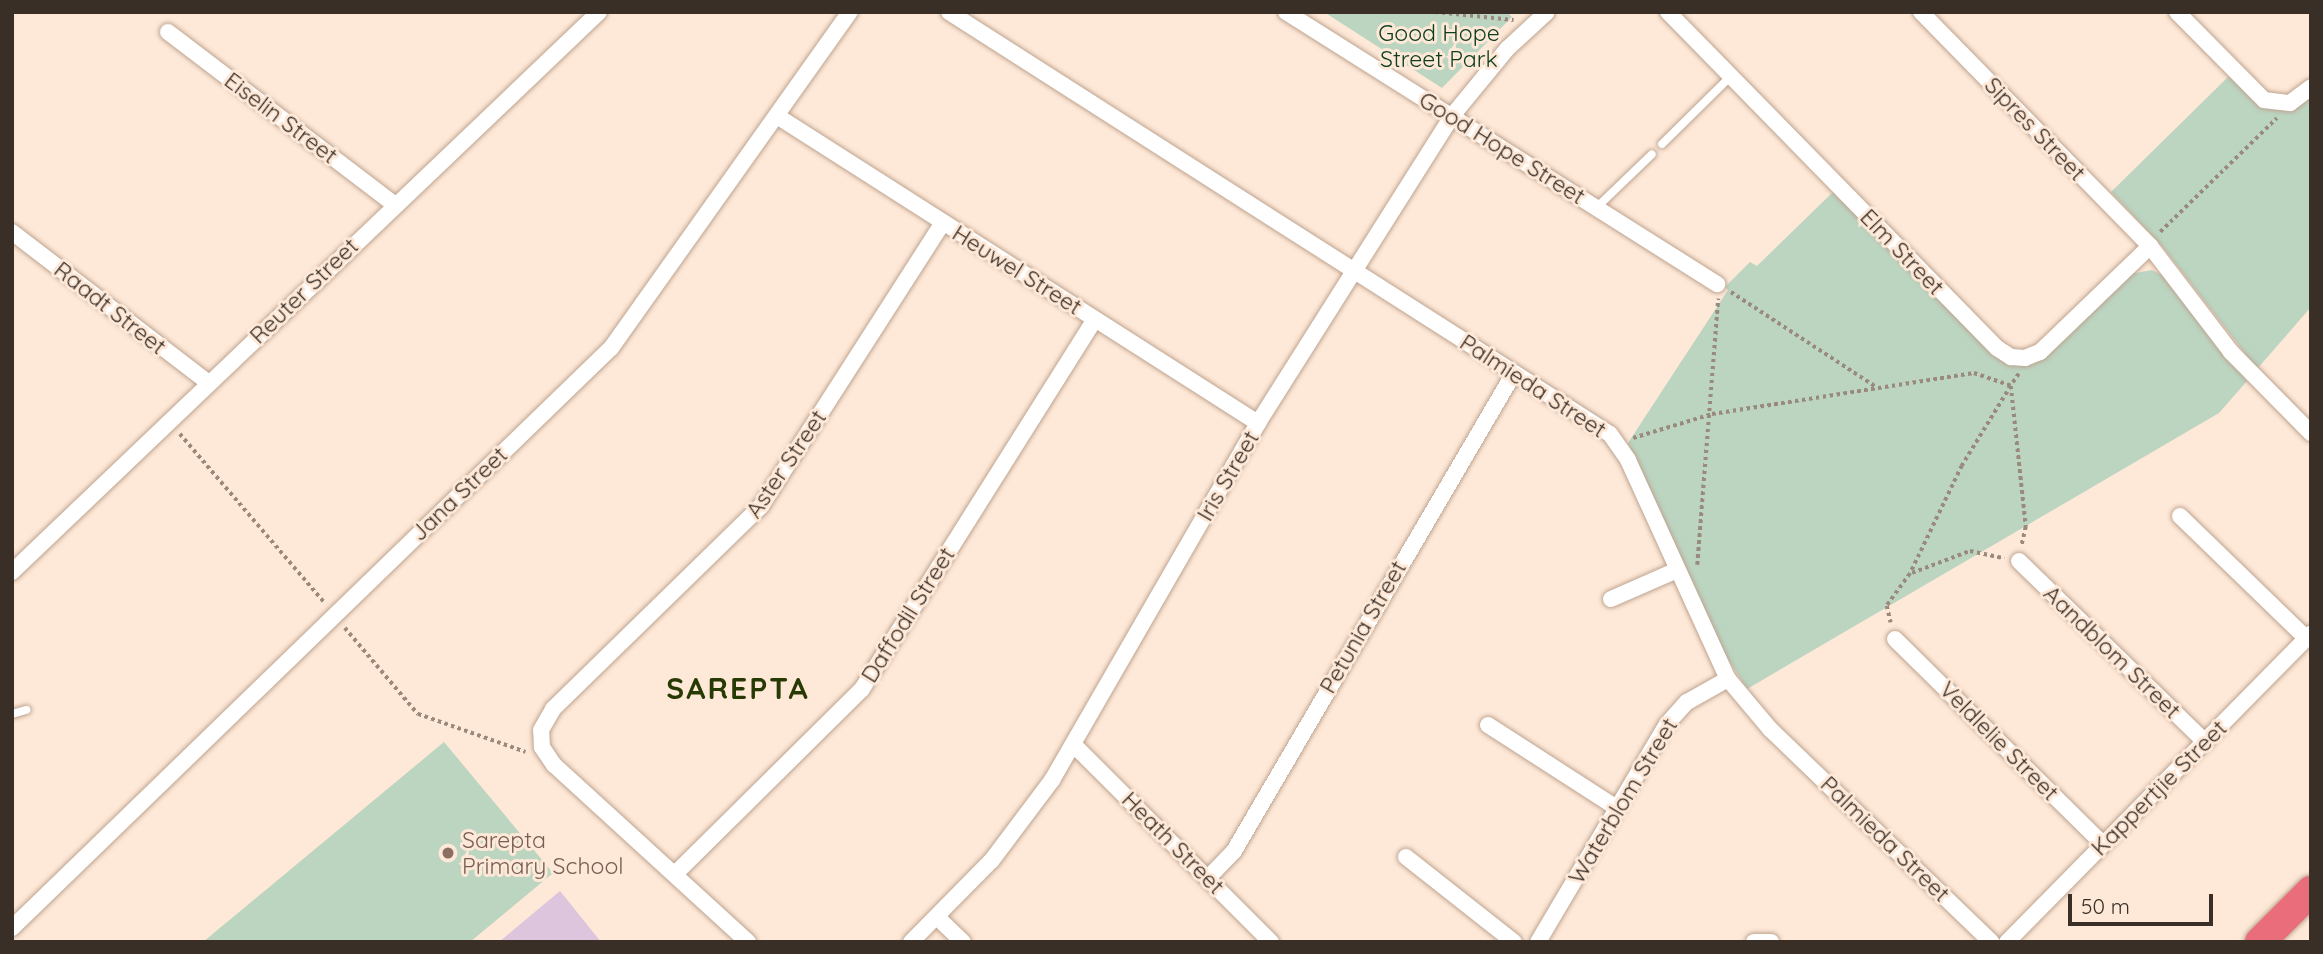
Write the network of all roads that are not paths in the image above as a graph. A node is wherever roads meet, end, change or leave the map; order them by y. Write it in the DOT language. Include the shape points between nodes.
graph roads {
  1 [pos="598,12"];
  2 [pos="850,12"];
  3 [pos="949,12"];
  4 [pos="1286,12"];
  5 [pos="1547,12"];
  6 [pos="1668,12"];
  7 [pos="1921,12"];
  8 [pos="2177,12"];
  9 [pos="168,32"];
  10 [pos="1731,76"];
  11 [pos="2311,87"];
  12 [pos="776,116"];
  13 [pos="1452,117"];
  14 [pos="1662,144"];
  15 [pos="1651,154"];
  16 [pos="394,204"];
  17 [pos="1597,207"];
  18 [pos="943,222"];
  19 [pos="12,232"];
  20 [pos="2150,246"];
  21 [pos="1354,271"];
  22 [pos="1717,284"];
  23 [pos="1095,319"];
  24 [pos="1514,373"];
  25 [pos="208,383"];
  26 [pos="1258,423"];
  27 [pos="2309,427"];
  28 [pos="2180,516"];
  29 [pos="19,554"];
  30 [pos="2019,561"];
  31 [pos="1677,570"];
  32 [pos="12,572"];
  33 [pos="1611,600"];
  34 [pos="2308,636"];
  35 [pos="1895,639"];
  36 [pos="1728,679"];
  37 [pos="26,710"];
  38 [pos="12,713"];
  39 [pos="1488,725"];
  40 [pos="2205,742"];
  41 [pos="1074,745"];
  42 [pos="1618,808"];
  43 [pos="2102,843"];
  44 [pos="1406,857"];
  45 [pos="675,874"];
  46 [pos="1208,878"];
  47 [pos="2311,891"];
  48 [pos="937,916"];
  49 [pos="12,928"];
  50 [pos="748,942"];
  51 [pos="911,942"];
  52 [pos="963,942"];
  53 [pos="1271,942"];
  54 [pos="1514,942"];
  55 [pos="1538,942"];
  56 [pos="1754,942"];
  57 [pos="1771,942"];
  58 [pos="1992,942"];
  59 [pos="2007,942"];
  60 [pos="2260,942"];
  1 -- 16 [label="street, Reuter Street"];
  2 -- 12 [label="street, Jana Street"];
  3 -- 21 [label="street, Palmieda Street"];
  4 -- 13 [label="street, Good Hope Street"];
  5 -- 13 [label="street, Iris Street" via="1507,48"];
  6 -- 10 [label="street, Elm Street"];
  7 -- 20 [label="street, Sipres Street"];
  8 -- 11 [label="street" via="2257,94 2286,104"];
  9 -- 16 [label="street, Eiselin Street"];
  10 -- 14 [label="lane"];
  10 -- 20 [label="street, Elm Street" via="1997,348 2011,357 2031,357"];
  12 -- 18 [label="street, Heuwel Street"];
  12 -- 49 [label="street, Jana Street" via="611,348"];
  13 -- 17 [label="street, Good Hope Street"];
  13 -- 21 [label="street, Iris Street"];
  15 -- 17 [label="lane"];
  16 -- 25 [label="street, Reuter Street"];
  17 -- 22 [label="street, Good Hope Street"];
  18 -- 23 [label="street, Heuwel Street"];
  18 -- 45 [label="street, Aster Street" via="761,506 547,715 540,739 554,765"];
  19 -- 25 [label="street, Raadt Street"];
  20 -- 27 [label="street" via="2231,352"];
  21 -- 24 [label="street, Palmieda Street"];
  21 -- 26 [label="street, Iris Street"];
  23 -- 26 [label="street, Heuwel Street"];
  23 -- 45 [label="street, Daffodil Street" via="862,689"];
  24 -- 31 [label="street, Palmieda Street" via="1600,426 1620,445"];
  24 -- 46 [label="street, Petunia Street" via="1234,851"];
  25 -- 29 [label="street, Reuter Street"];
  26 -- 41 [label="street, Iris Street"];
  28 -- 34 [label="street"];
  29 -- 32 [label="street, Reuter Street"];
  30 -- 40 [label="street, Aandblom Street"];
  31 -- 33 [label="street"];
  31 -- 36 [label="street, Palmieda Street"];
  34 -- 40 [label="street, Kappertjie Street"];
  35 -- 43 [label="street, Veldlelie Street"];
  36 -- 42 [label="street, Waterblom Street" via="1696,696 1672,717"];
  36 -- 58 [label="street, Palmieda Street" via="1770,729"];
  37 -- 38 [label="lane"];
  39 -- 42 [label="street"];
  40 -- 43 [label="street, Kappertjie Street"];
  41 -- 46 [label="street, Heath Street"];
  41 -- 48 [label="street, Iris Street" via="1011,837"];
  42 -- 55 [label="street, Waterblom Street"];
  43 -- 59 [label="street, Kappertjie Street"];
  44 -- 54 [label="street"];
  45 -- 50 [label="street"];
  46 -- 53 [label="street, Heath Street"];
  47 -- 60 [label="highway"];
  48 -- 51 [label="street, Iris Street"];
  48 -- 52 [label="street"];
  56 -- 57 [label="street"];
}
